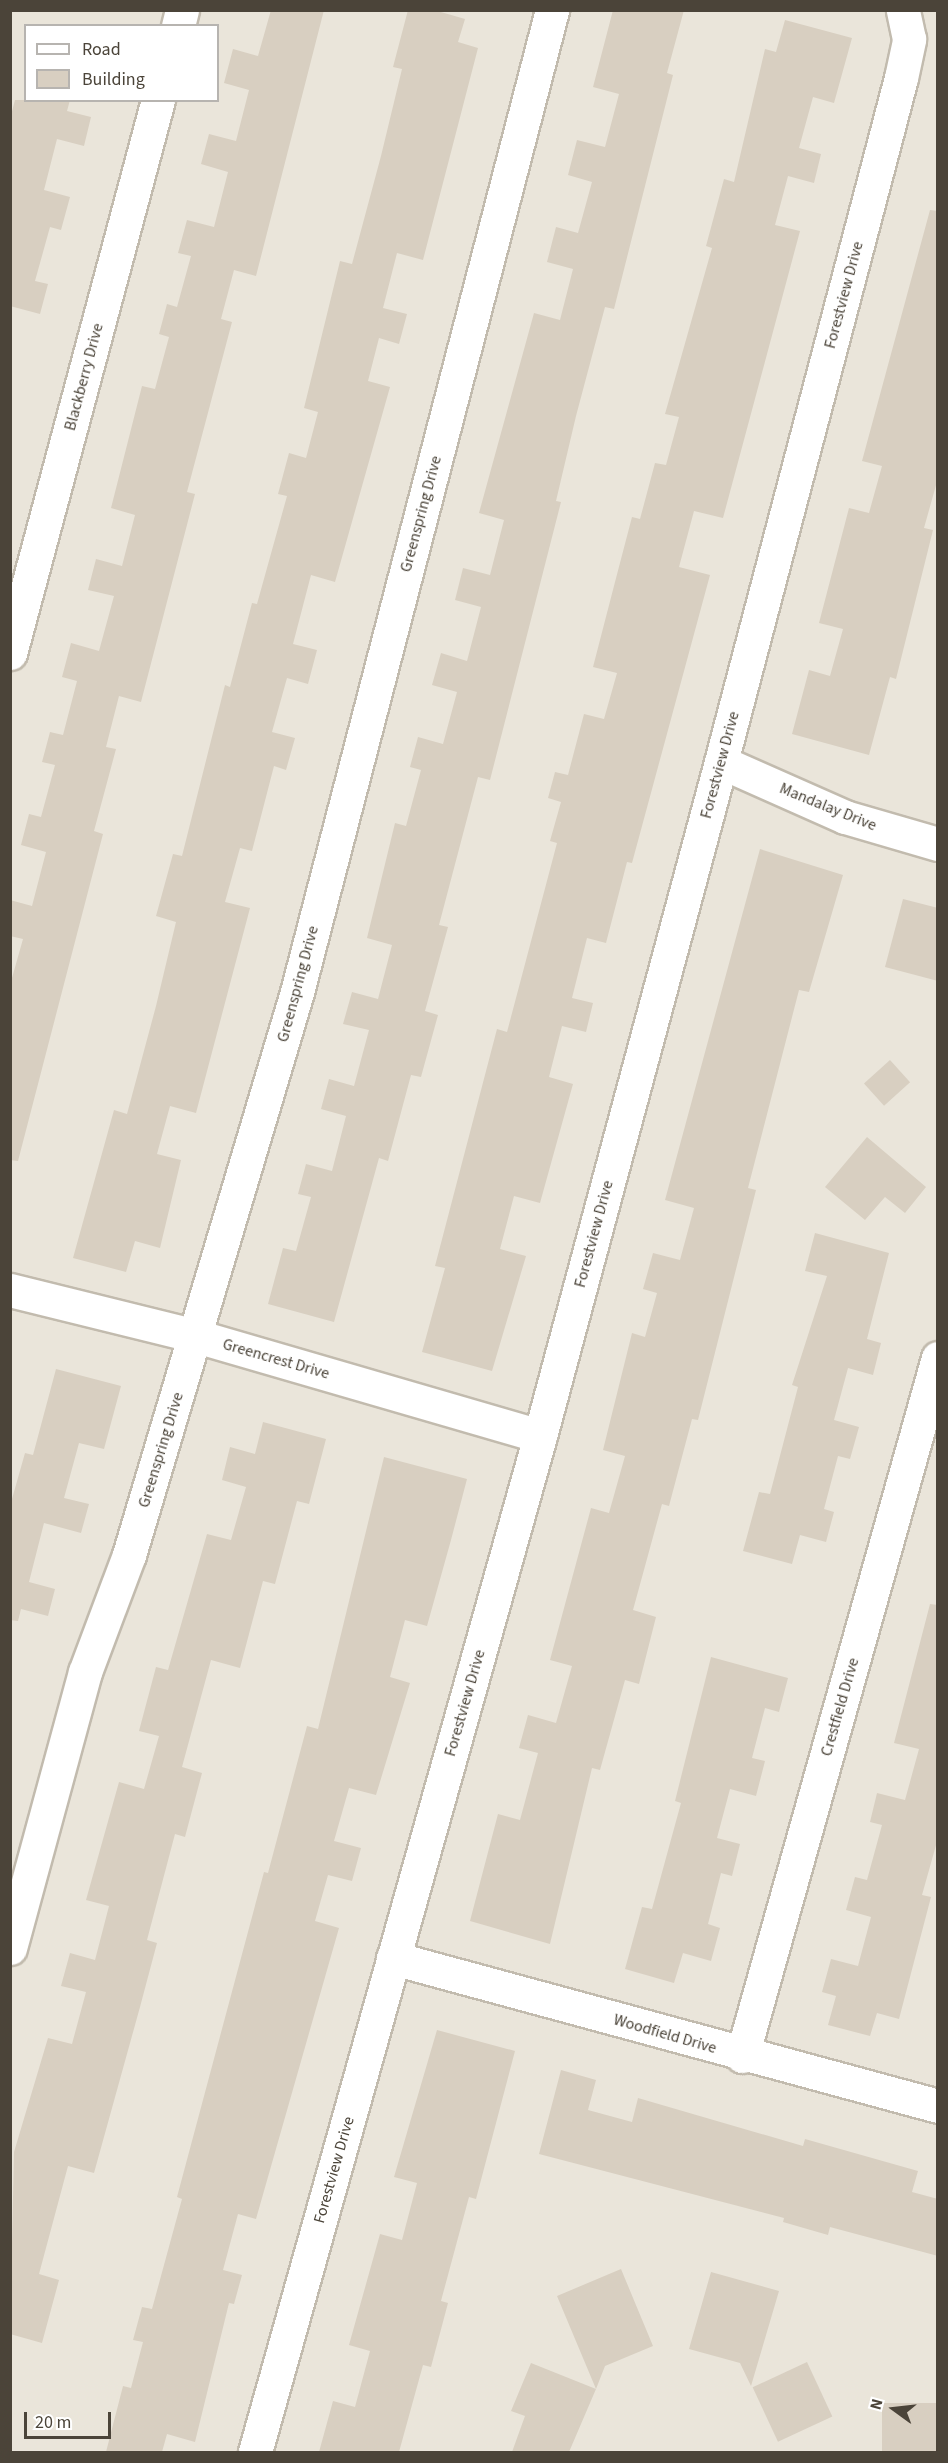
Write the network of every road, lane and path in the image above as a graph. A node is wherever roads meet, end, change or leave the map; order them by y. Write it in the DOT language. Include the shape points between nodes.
graph roads {
  1 [pos="552,10"];
  2 [pos="903,10"];
  3 [pos="157,102"];
  4 [pos="10,654"];
  5 [pos="721,762"];
  6 [pos="938,844"];
  7 [pos="10,1290"];
  8 [pos="196,1336"];
  9 [pos="938,1358"];
  10 [pos="540,1436"];
  11 [pos="10,1948"];
  12 [pos="393,1958"];
  13 [pos="742,2056"];
  14 [pos="938,2106"];
  15 [pos="255,2452"];
  1 -- 8 [label="street, Greenspring Drive" via="297,992"];
  2 -- 5 [label="street, Forestview Drive" via="909,39 901,78"];
  3 -- 4 [label="street, Blackberry Drive"];
  5 -- 6 [label="street, Mandalay Drive" via="845,817"];
  5 -- 10 [label="street, Forestview Drive"];
  7 -- 8 [label="street, Greencrest Drive"];
  8 -- 10 [label="street, Greencrest Drive"];
  8 -- 11 [label="street, Greenspring Drive" via="129,1555 86,1672"];
  9 -- 13 [label="street, Crestfield Drive"];
  10 -- 12 [label="street, Forestview Drive"];
  12 -- 13 [label="street, Woodfield Drive"];
  12 -- 15 [label="street, Forestview Drive"];
  13 -- 14 [label="street, Woodfield Drive"];
}
